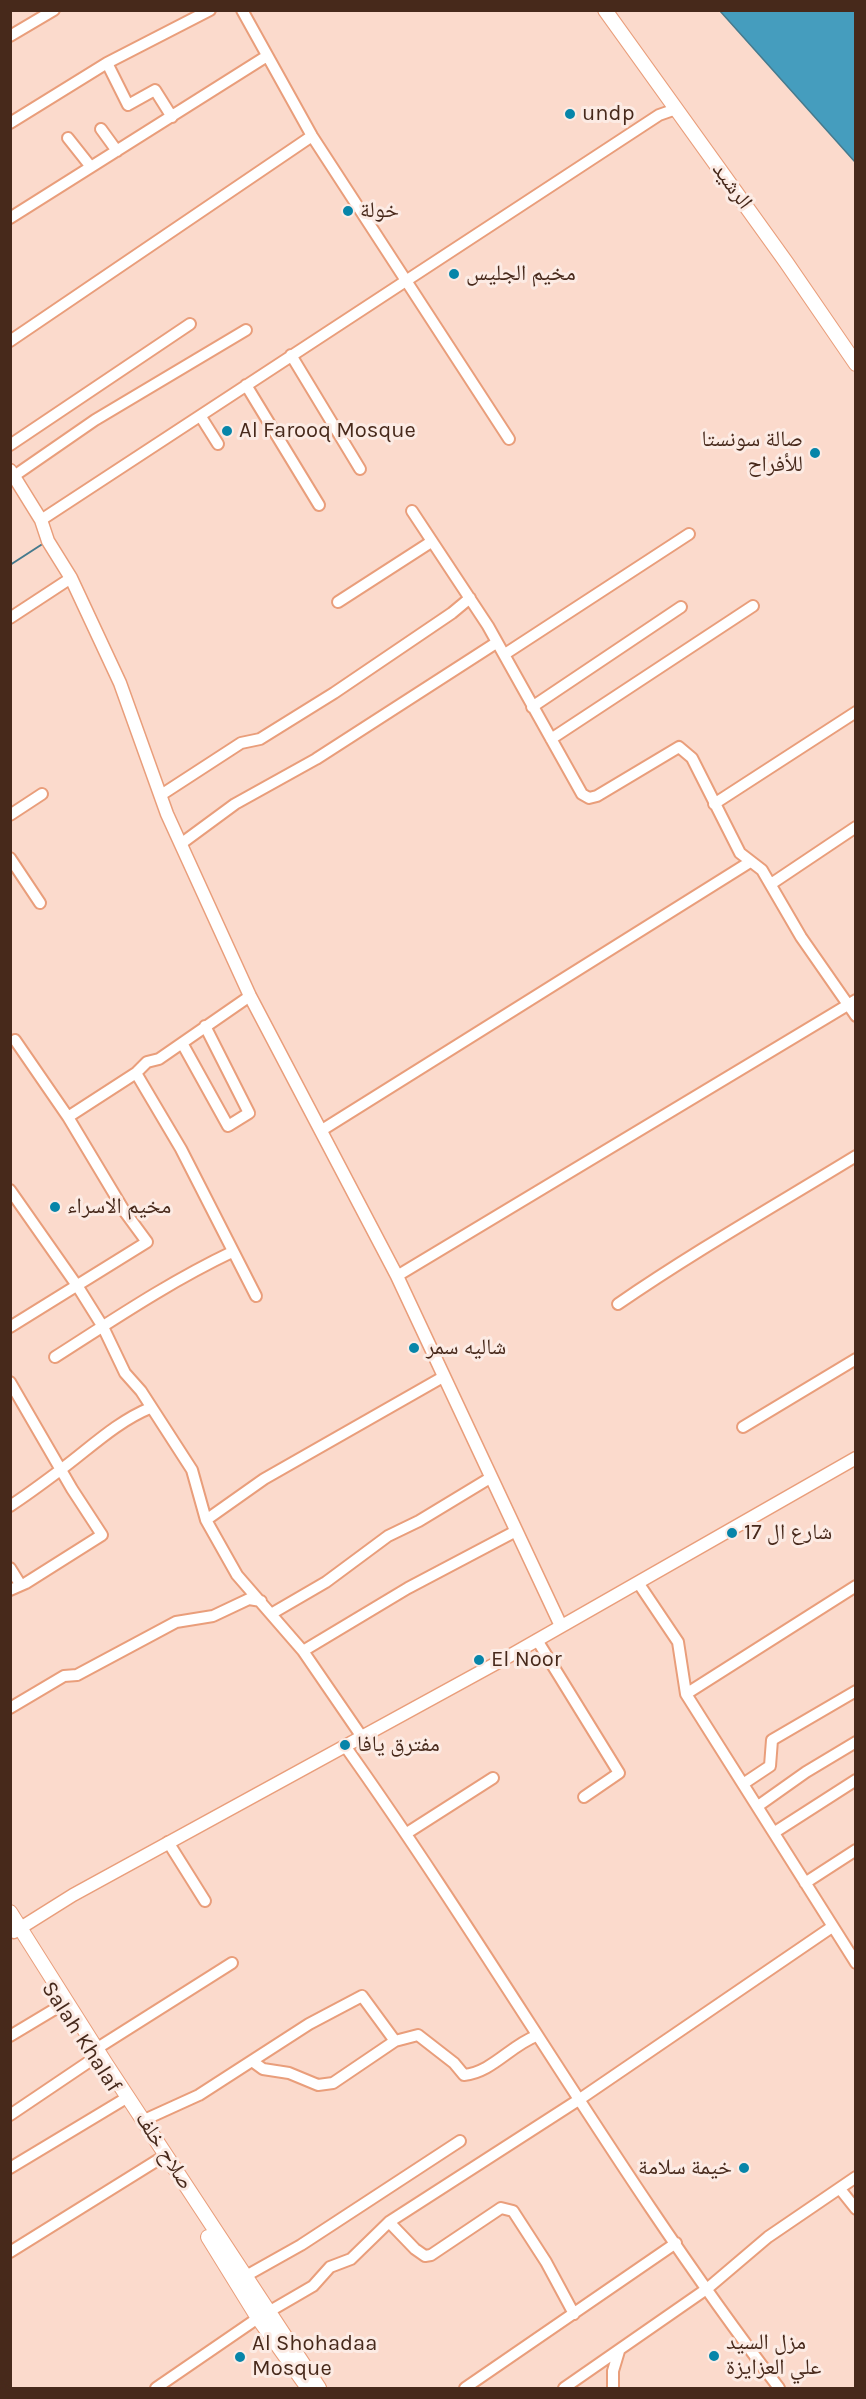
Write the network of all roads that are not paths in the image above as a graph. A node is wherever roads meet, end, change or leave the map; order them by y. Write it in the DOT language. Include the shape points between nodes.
graph roads {
  1 [pos="54,10"];
  2 [pos="210,10"];
  3 [pos="242,10"];
  4 [pos="605,10"];
  5 [pos="10,36"];
  6 [pos="267,56"];
  7 [pos="107,63"];
  8 [pos="676,109"];
  9 [pos="172,117"];
  10 [pos="10,123"];
  11 [pos="101,129"];
  12 [pos="312,136"];
  13 [pos="68,138"];
  14 [pos="117,151"];
  15 [pos="91,167"];
  16 [pos="10,218"];
  17 [pos="406,282"];
  18 [pos="190,324"];
  19 [pos="246,330"];
  20 [pos="10,341"];
  21 [pos="291,355"];
  22 [pos="855,364"];
  23 [pos="246,385"];
  24 [pos="201,417"];
  25 [pos="509,439"];
  26 [pos="218,444"];
  27 [pos="10,445"];
  28 [pos="360,469"];
  29 [pos="12,473"];
  30 [pos="318,505"];
  31 [pos="412,511"];
  32 [pos="41,520"];
  33 [pos="688,534"];
  34 [pos="431,542"];
  35 [pos="71,578"];
  36 [pos="470,598"];
  37 [pos="338,602"];
  38 [pos="753,606"];
  39 [pos="681,607"];
  40 [pos="10,618"];
  41 [pos="496,643"];
  42 [pos="505,654"];
  43 [pos="532,707"];
  44 [pos="855,712"];
  45 [pos="551,739"];
  46 [pos="42,794"];
  47 [pos="162,795"];
  48 [pos="714,804"];
  49 [pos="10,816"];
  50 [pos="855,826"];
  51 [pos="182,843"];
  52 [pos="10,858"];
  53 [pos="750,862"];
  54 [pos="771,884"];
  55 [pos="40,903"];
  56 [pos="250,996"];
  57 [pos="852,1003"];
  58 [pos="855,1016"];
  59 [pos="205,1026"];
  60 [pos="15,1040"];
  61 [pos="182,1043"];
  62 [pos="136,1073"];
  63 [pos="68,1117"];
  64 [pos="322,1130"];
  65 [pos="855,1156"];
  66 [pos="10,1190"];
  67 [pos="232,1252"];
  68 [pos="397,1276"];
  69 [pos="78,1287"];
  70 [pos="256,1296"];
  71 [pos="618,1304"];
  72 [pos="10,1327"];
  73 [pos="103,1327"];
  74 [pos="55,1357"];
  75 [pos="855,1359"];
  76 [pos="443,1377"];
  77 [pos="10,1382"];
  78 [pos="150,1408"];
  79 [pos="743,1427"];
  80 [pos="855,1458"];
  81 [pos="61,1470"];
  82 [pos="490,1478"];
  83 [pos="10,1506"];
  84 [pos="206,1520"];
  85 [pos="516,1530"];
  86 [pos="10,1568"];
  87 [pos="855,1586"];
  88 [pos="15,1587"];
  89 [pos="642,1587"];
  90 [pos="261,1601"];
  91 [pos="271,1614"];
  92 [pos="561,1626"];
  93 [pos="537,1640"];
  94 [pos="303,1651"];
  95 [pos="855,1691"];
  96 [pos="686,1694"];
  97 [pos="10,1708"];
  98 [pos="362,1737"];
  99 [pos="855,1742"];
  100 [pos="345,1746"];
  101 [pos="493,1778"];
  102 [pos="855,1780"];
  103 [pos="743,1784"];
  104 [pos="584,1797"];
  105 [pos="758,1806"];
  106 [pos="775,1832"];
  107 [pos="407,1833"];
  108 [pos="168,1842"];
  109 [pos="855,1850"];
  110 [pos="805,1883"];
  111 [pos="205,1901"];
  112 [pos="10,1912"];
  113 [pos="832,1927"];
  114 [pos="15,1930"];
  115 [pos="854,1957"];
  116 [pos="232,1963"];
  117 [pos="60,2006"];
  118 [pos="10,2036"];
  119 [pos="536,2036"];
  120 [pos="395,2041"];
  121 [pos="95,2054"];
  122 [pos="252,2061"];
  123 [pos="580,2099"];
  124 [pos="123,2100"];
  125 [pos="10,2115"];
  126 [pos="144,2120"];
  127 [pos="460,2141"];
  128 [pos="161,2158"];
  129 [pos="10,2168"];
  130 [pos="855,2176"];
  131 [pos="840,2189"];
  132 [pos="855,2209"];
  133 [pos="390,2222"];
  134 [pos="676,2243"];
  135 [pos="10,2252"];
  136 [pos="244,2277"];
  137 [pos="708,2288"];
  138 [pos="574,2314"];
  139 [pos="263,2315"];
  140 [pos="619,2351"];
  141 [pos="156,2388"];
  142 [pos="308,2388"];
  143 [pos="319,2388"];
  144 [pos="465,2388"];
  145 [pos="564,2388"];
  146 [pos="613,2388"];
  147 [pos="779,2388"];
  1 -- 5 [label="street"];
  2 -- 7 [label="street"];
  3 -- 6 [label="street"];
  4 -- 8 [label="main road, الرشيد"];
  6 -- 9 [label="street"];
  6 -- 12 [label="street"];
  7 -- 9 [label="street" via="128,105 155,90"];
  7 -- 10 [label="street"];
  8 -- 17 [label="street" via="659,115"];
  8 -- 22 [label="main road, الرشيد"];
  9 -- 14 [label="street"];
  11 -- 14 [label="street"];
  12 -- 17 [label="street"];
  12 -- 20 [label="street"];
  13 -- 15 [label="street"];
  14 -- 15 [label="street"];
  15 -- 16 [label="street"];
  17 -- 21 [label="street"];
  17 -- 25 [label="street"];
  18 -- 27 [label="street"];
  19 -- 29 [label="street"];
  21 -- 23 [label="street"];
  21 -- 28 [label="street"];
  23 -- 24 [label="street"];
  23 -- 30 [label="street"];
  24 -- 26 [label="street"];
  24 -- 32 [label="street"];
  29 -- 32 [label="street"];
  31 -- 34 [label="street"];
  32 -- 35 [label="street" via="48,541"];
  33 -- 42 [label="street"];
  34 -- 36 [label="street"];
  34 -- 37 [label="street"];
  35 -- 40 [label="street"];
  35 -- 47 [label="street" via="120,683"];
  36 -- 41 [label="street"];
  36 -- 47 [label="street" via="334,693 260,739 241,743"];
  38 -- 45 [label="street"];
  39 -- 43 [label="street"];
  41 -- 42 [label="street"];
  41 -- 51 [label="street" via="316,759 235,804"];
  42 -- 43 [label="street"];
  43 -- 45 [label="street"];
  44 -- 48 [label="street"];
  45 -- 48 [label="street" via="582,794 589,798 680,747 692,758"];
  46 -- 49 [label="street"];
  47 -- 51 [label="street"];
  48 -- 53 [label="street" via="740,853"];
  50 -- 54 [label="street"];
  51 -- 56 [label="street"];
  52 -- 55 [label="street"];
  53 -- 54 [label="street" via="762,870"];
  53 -- 64 [label="street"];
  54 -- 57 [label="street" via="801,937"];
  56 -- 59 [label="street"];
  56 -- 64 [label="street"];
  57 -- 58 [label="street"];
  57 -- 68 [label="street"];
  59 -- 61 [label="street"];
  59 -- 61 [label="street" via="249,1113 228,1126"];
  60 -- 63 [label="street"];
  61 -- 62 [label="street" via="159,1059 147,1062"];
  62 -- 63 [label="street"];
  62 -- 67 [label="street"];
  63 -- 69 [label="street" via="104,1180 147,1242"];
  64 -- 68 [label="street"];
  65 -- 71 [label="street" via="692,1253"];
  66 -- 69 [label="street"];
  67 -- 70 [label="street"];
  67 -- 73 [label="street" via="189,1273"];
  68 -- 76 [label="street"];
  69 -- 72 [label="street"];
  69 -- 73 [label="street"];
  73 -- 74 [label="street"];
  73 -- 78 [label="street" via="125,1373"];
  75 -- 79 [label="street"];
  76 -- 82 [label="street"];
  76 -- 84 [label="street" via="264,1479"];
  77 -- 81 [label="street"];
  78 -- 81 [label="street" via="130,1416"];
  78 -- 84 [label="street" via="192,1470"];
  80 -- 92 [label="street"];
  81 -- 83 [label="street"];
  81 -- 88 [label="street" via="102,1535"];
  82 -- 85 [label="street"];
  82 -- 91 [label="street" via="388,1536 326,1581"];
  84 -- 90 [label="street" via="237,1575"];
  85 -- 92 [label="street"];
  85 -- 94 [label="street"];
  86 -- 88 [label="street"];
  87 -- 96 [label="street"];
  89 -- 96 [label="street" via="678,1642"];
  90 -- 91 [label="street"];
  90 -- 97 [label="street" via="249,1599 213,1616 176,1622 77,1675 64,1676"];
  91 -- 94 [label="street"];
  92 -- 93 [label="street"];
  93 -- 98 [label="street"];
  93 -- 104 [label="street" via="619,1773"];
  94 -- 98 [label="street"];
  95 -- 103 [label="street" via="772,1740 770,1766"];
  96 -- 103 [label="street"];
  98 -- 100 [label="street"];
  99 -- 105 [label="street"];
  100 -- 107 [label="street"];
  100 -- 108 [label="street"];
  101 -- 107 [label="street"];
  102 -- 106 [label="street"];
  103 -- 105 [label="street"];
  105 -- 106 [label="street"];
  106 -- 110 [label="street"];
  107 -- 119 [label="street"];
  108 -- 111 [label="street"];
  108 -- 114 [label="street"];
  109 -- 110 [label="street"];
  110 -- 113 [label="street"];
  112 -- 114 [label="main road, صلاح خلف"];
  113 -- 115 [label="street"];
  113 -- 123 [label="street"];
  114 -- 117 [label="main road, Salah Khalaf"];
  114 -- 121 [label="main road, صلاح خلف"];
  116 -- 121 [label="street"];
  117 -- 118 [label="street"];
  117 -- 121 [label="main road, Salah Khalaf"];
  119 -- 120 [label="street" via="479,2073 464,2075 418,2035"];
  119 -- 123 [label="street"];
  120 -- 122 [label="street" via="333,2083 318,2085 289,2073 263,2069"];
  120 -- 122 [label="street" via="362,1996"];
  121 -- 124 [label="main road, Salah Khalaf"];
  121 -- 125 [label="street"];
  121 -- 126 [label="main road, صلاح خلف"];
  122 -- 126 [label="street" via="199,2095"];
  123 -- 133 [label="street"];
  123 -- 134 [label="street"];
  124 -- 128 [label="main road, Salah Khalaf"];
  124 -- 129 [label="street"];
  126 -- 136 [label="main road, صلاح خلف"];
  127 -- 136 [label="street"];
  128 -- 135 [label="street"];
  128 -- 139 [label="main road, Salah Khalaf"];
  130 -- 131 [label="street"];
  131 -- 132 [label="street"];
  131 -- 137 [label="street" via="768,2237"];
  133 -- 138 [label="street" via="425,2256 501,2208 513,2211"];
  133 -- 139 [label="street" via="351,2259 330,2267 314,2286"];
  134 -- 137 [label="street"];
  134 -- 138 [label="street"];
  136 -- 139 [label="main road, صلاح خلف"];
  137 -- 140 [label="street"];
  137 -- 147 [label="street"];
  138 -- 144 [label="street"];
  139 -- 141 [label="street"];
  139 -- 142 [label="main road, Salah Khalaf"];
  139 -- 143 [label="main road, صلاح خلف"];
  140 -- 145 [label="street"];
  140 -- 146 [label="street"];
}
